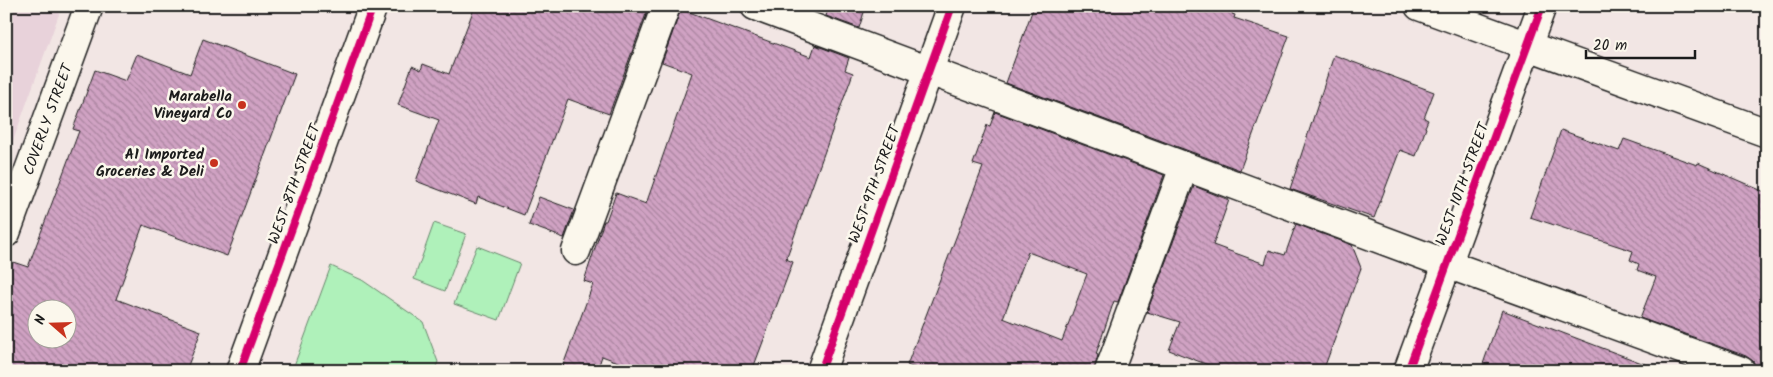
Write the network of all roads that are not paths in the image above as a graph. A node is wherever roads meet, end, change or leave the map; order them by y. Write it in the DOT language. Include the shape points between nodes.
graph roads {
  1 [pos="90,6"];
  2 [pos="373,6"];
  3 [pos="666,6"];
  4 [pos="754,6"];
  5 [pos="952,6"];
  6 [pos="1419,6"];
  7 [pos="1542,6"];
  8 [pos="1528,45"];
  9 [pos="929,72"];
  10 [pos="1767,133"];
  11 [pos="1184,166"];
  12 [pos="6,233"];
  13 [pos="576,251"];
  14 [pos="1447,264"];
  15 [pos="1698,363"];
  16 [pos="240,371"];
  17 [pos="821,371"];
  18 [pos="1109,371"];
  19 [pos="1408,371"];
  20 [pos="1741,371"];
  1 -- 12 [label="street, COVERLY STREET"];
  2 -- 16 [label="street, WEST 8TH STREET"];
  3 -- 13 [label="street"];
  4 -- 9 [label="street"];
  5 -- 9 [label="street, WEST 9TH STREET"];
  6 -- 8 [label="street"];
  7 -- 8 [label="street, WEST 10TH STREET"];
  8 -- 10 [label="street"];
  8 -- 14 [label="street, WEST 10TH STREET"];
  9 -- 11 [label="street"];
  9 -- 17 [label="street, WEST 9TH STREET"];
  11 -- 14 [label="street"];
  11 -- 18 [label="street"];
  14 -- 15 [label="street"];
  14 -- 19 [label="street, WEST 10TH STREET"];
  15 -- 20 [label="street"];
}
